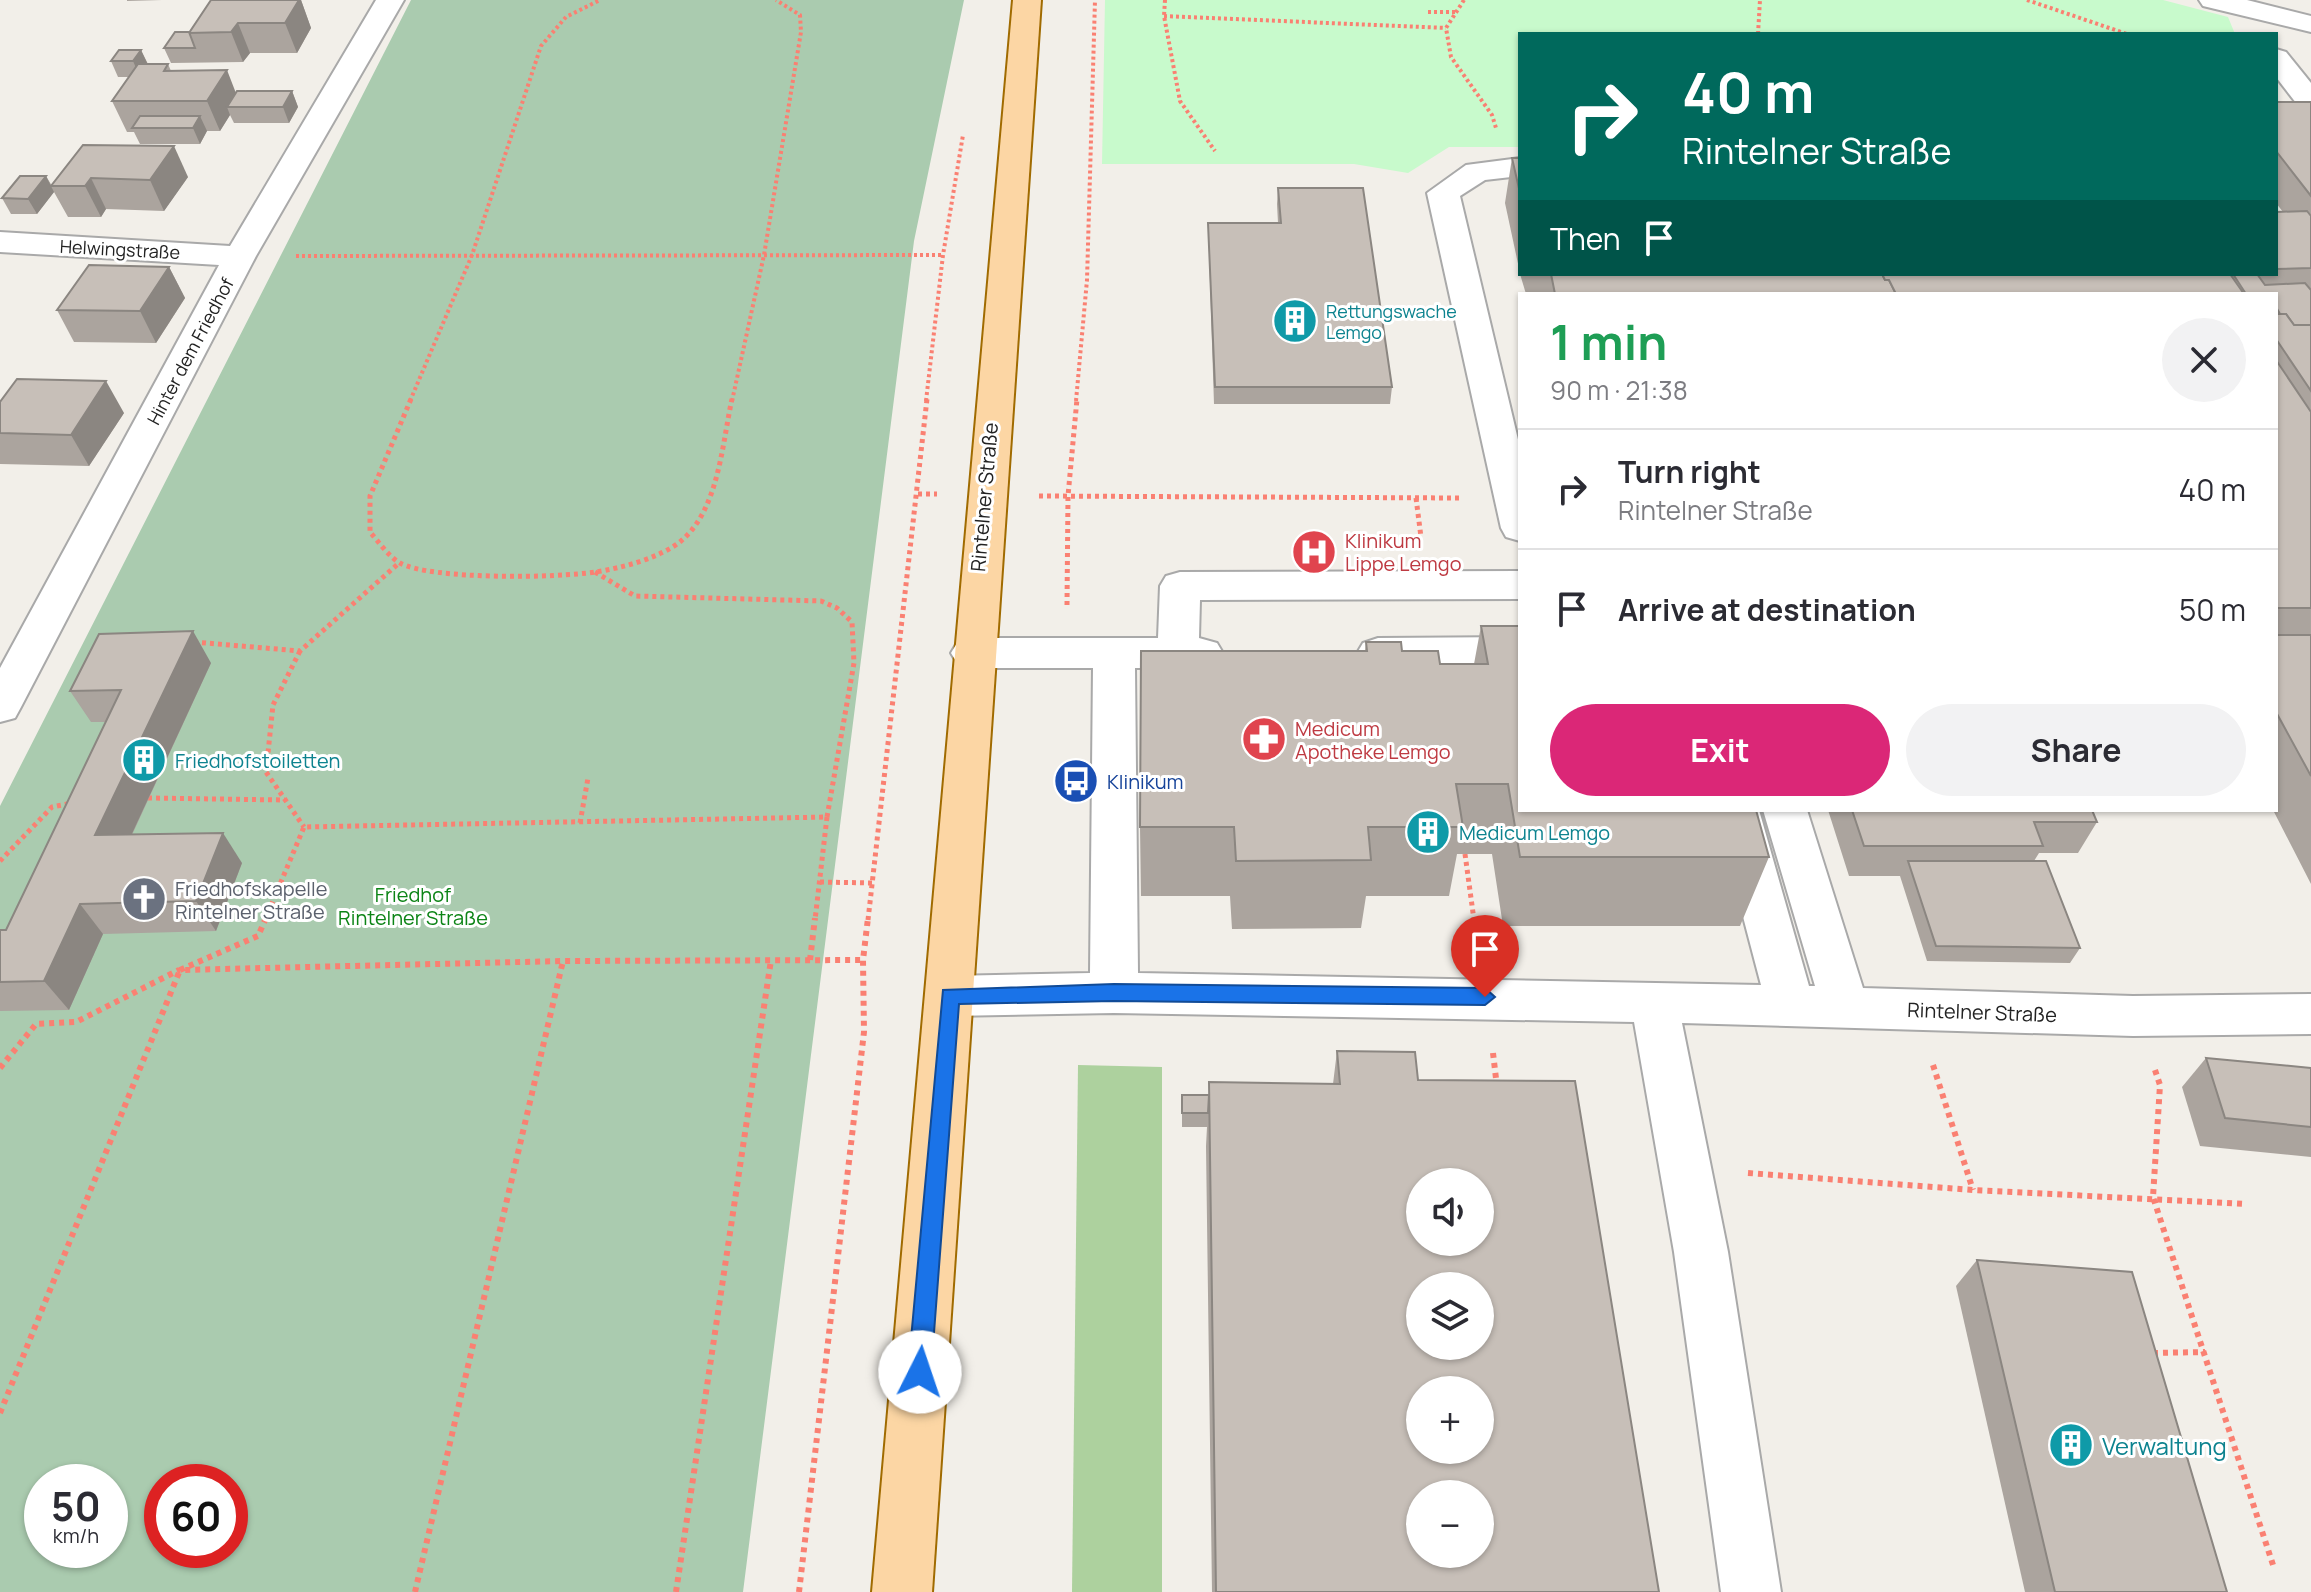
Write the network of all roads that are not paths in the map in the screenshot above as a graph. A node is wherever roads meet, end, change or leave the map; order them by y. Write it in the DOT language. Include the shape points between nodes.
graph roads {
  1 [pos="390,0"];
  2 [pos="1027,0"];
  3 [pos="2213,0"];
  4 [pos="2264,24"];
  5 [pos="2311,24"];
  6 [pos="2278,61"];
  7 [pos="2311,104"];
  8 [pos="2278,111"];
  9 [pos="1515,167"];
  10 [pos="0,242"];
  11 [pos="240,256"];
  12 [pos="1518,519"];
  13 [pos="1518,585"];
  14 [pos="1518,652"];
  15 [pos="972,653"];
  16 [pos="1114,653"];
  17 [pos="1178,653"];
  18 [pos="1239,653"];
  19 [pos="1345,653"];
  20 [pos="0,707"];
  21 [pos="1738,812"];
  22 [pos="1786,812"];
  23 [pos="1114,993"];
  24 [pos="950,996"];
  25 [pos="1654,1001"];
  26 [pos="1791,1008"];
  27 [pos="1846,1009"];
  28 [pos="2311,1014"];
  29 [pos="902,1592"];
  30 [pos="1751,1592"];
  1 -- 11 [label="street, Hinter dem Friedhof"];
  2 -- 15 [label="main road, Rintelner Straße"];
  3 -- 4 [label="street"];
  4 -- 5 [label="street"];
  6 -- 7 [label="street"];
  7 -- 8 [label="street"];
  9 -- 12 [label="street" via="1477,172 1443,193"];
  10 -- 11 [label="street, Helwingstraße"];
  11 -- 20 [label="street, Hinter dem Friedhof"];
  13 -- 17 [label="street" via="1180,586"];
  14 -- 19 [label="street"];
  15 -- 16 [label="street"];
  15 -- 24 [label="main road, Rintelner Straße"];
  16 -- 17 [label="street"];
  16 -- 23 [label="street"];
  17 -- 18 [label="street"];
  21 -- 26 [label="street"];
  22 -- 27 [label="street"];
  23 -- 24 [label="street, Rintelner Straße"];
  23 -- 25 [label="street, Rintelner Straße"];
  24 -- 29 [label="main road, Rintelner Straße"];
  25 -- 26 [label="street, Rintelner Straße"];
  25 -- 30 [label="street" via="1701,1252"];
  26 -- 27 [label="street, Rintelner Straße"];
  27 -- 28 [label="street, Rintelner Straße"];
}
